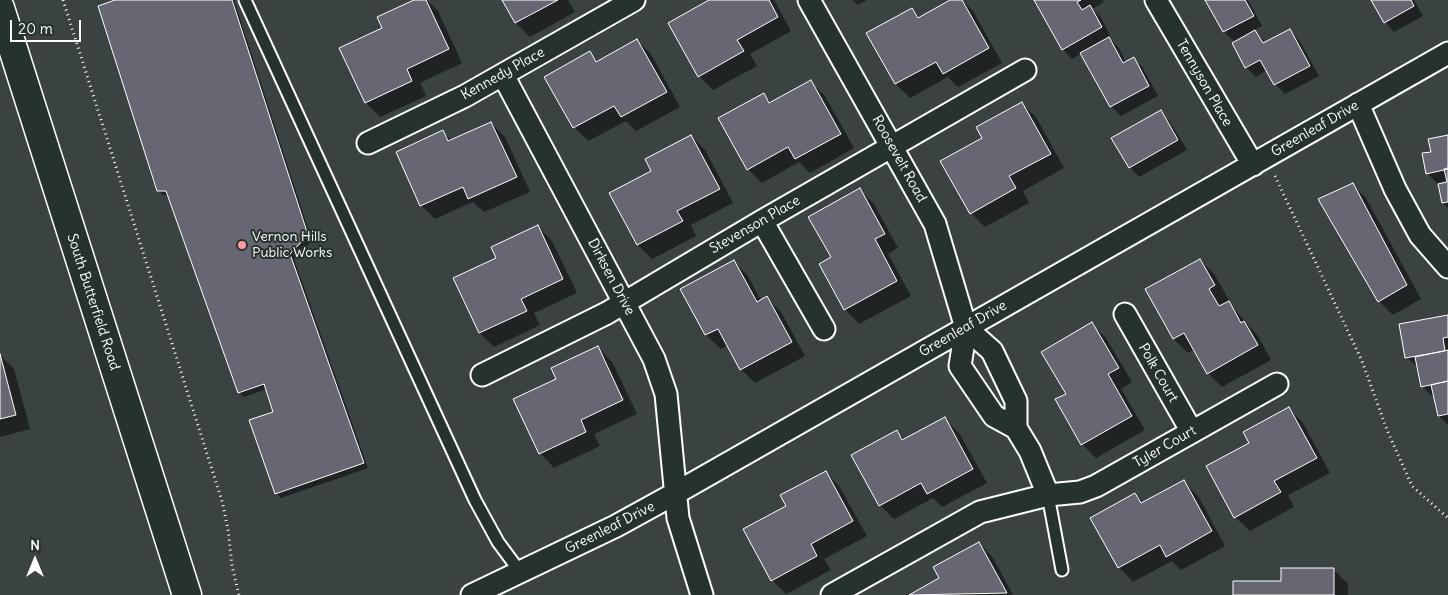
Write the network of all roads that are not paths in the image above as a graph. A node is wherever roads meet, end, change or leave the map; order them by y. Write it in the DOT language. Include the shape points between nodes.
graph roads {
  1 [pos="245,0"];
  2 [pos="634,0"];
  3 [pos="809,0"];
  4 [pos="1156,0"];
  5 [pos="0,8"];
  6 [pos="4,37"];
  7 [pos="1448,53"];
  8 [pos="1026,70"];
  9 [pos="503,75"];
  10 [pos="1358,104"];
  11 [pos="368,143"];
  12 [pos="892,147"];
  13 [pos="1259,161"];
  14 [pos="762,220"];
  15 [pos="1448,267"];
  16 [pos="624,301"];
  17 [pos="1125,314"];
  18 [pos="966,328"];
  19 [pos="824,330"];
  20 [pos="482,375"];
  21 [pos="1277,384"];
  22 [pos="1016,428"];
  23 [pos="1192,432"];
  24 [pos="676,493"];
  25 [pos="1048,495"];
  26 [pos="1062,570"];
  27 [pos="521,573"];
  28 [pos="187,595"];
  29 [pos="472,595"];
  30 [pos="702,595"];
  31 [pos="832,595"];
  1 -- 27 [label="lane" via="475,500 498,542"];
  2 -- 9 [label="street, Kennedy Place"];
  3 -- 12 [label="street, Roosevelt Road"];
  4 -- 13 [label="street, Tennyson Place"];
  5 -- 6 [label="main road, South Butterfield Road"];
  6 -- 28 [label="main road, South Butterfield Road"];
  7 -- 10 [label="street, Greenleaf Drive"];
  8 -- 12 [label="street, Stevenson Place"];
  9 -- 11 [label="street, Kennedy Place"];
  9 -- 16 [label="street, Dirksen Drive"];
  10 -- 13 [label="street, Greenleaf Drive"];
  10 -- 15 [label="street" via="1399,197 1420,235"];
  12 -- 14 [label="street, Stevenson Place"];
  12 -- 18 [label="street, Roosevelt Road" via="935,224"];
  13 -- 18 [label="street, Greenleaf Drive"];
  14 -- 16 [label="street, Stevenson Place"];
  14 -- 19 [label="street"];
  16 -- 20 [label="street, Stevenson Place" via="607,313"];
  16 -- 24 [label="street, Dirksen Drive" via="654,359 666,394"];
  17 -- 23 [label="street, Polk Court"];
  18 -- 22 [label="street" via="992,351 1016,402"];
  18 -- 22 [label="street" via="960,366 994,416"];
  18 -- 24 [label="street, Greenleaf Drive"];
  21 -- 23 [label="street, Tyler Court"];
  22 -- 25 [label="street" via="1030,451"];
  23 -- 25 [label="street, Tyler Court" via="1096,486 1080,492"];
  24 -- 27 [label="street, Greenleaf Drive"];
  24 -- 30 [label="street, Dirksen Drive" via="678,518"];
  25 -- 26 [label="lane"];
  25 -- 31 [label="street, Tyler Court" via="980,512"];
  27 -- 29 [label="street, Greenleaf Drive"];
}
